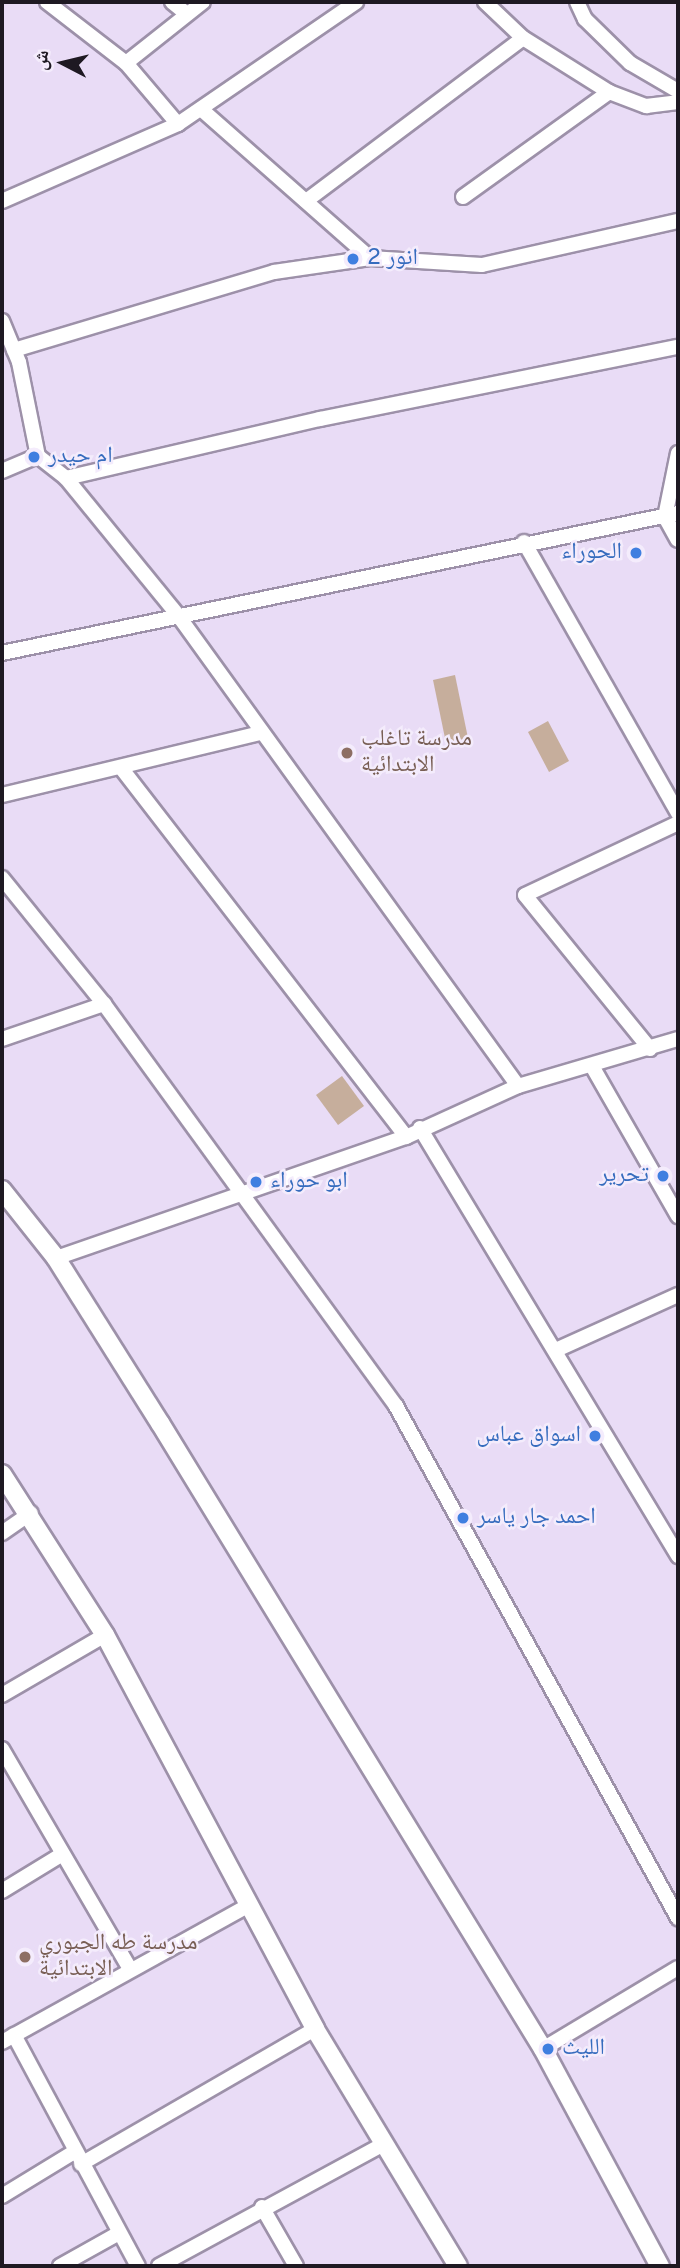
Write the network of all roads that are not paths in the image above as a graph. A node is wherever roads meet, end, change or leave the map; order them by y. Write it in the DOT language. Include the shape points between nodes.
graph roads {
  1 [pos="47,2"];
  2 [pos="172,2"];
  3 [pos="203,2"];
  4 [pos="356,2"];
  5 [pos="485,2"];
  6 [pos="577,2"];
  7 [pos="187,14"];
  8 [pos="523,38"];
  9 [pos="126,64"];
  10 [pos="678,91"];
  11 [pos="610,92"];
  12 [pos="678,102"];
  13 [pos="201,109"];
  14 [pos="178,124"];
  15 [pos="463,197"];
  16 [pos="2,201"];
  17 [pos="306,201"];
  18 [pos="678,221"];
  19 [pos="370,258"];
  20 [pos="2,321"];
  21 [pos="678,347"];
  22 [pos="14,350"];
  23 [pos="678,453"];
  24 [pos="38,456"];
  25 [pos="2,471"];
  26 [pos="66,478"];
  27 [pos="671,515"];
  28 [pos="678,540"];
  29 [pos="524,542"];
  30 [pos="180,618"];
  31 [pos="2,653"];
  32 [pos="261,733"];
  33 [pos="122,769"];
  34 [pos="2,795"];
  35 [pos="678,813"];
  36 [pos="678,823"];
  37 [pos="2,878"];
  38 [pos="104,1004"];
  39 [pos="2,1039"];
  40 [pos="678,1039"];
  41 [pos="650,1049"];
  42 [pos="592,1066"];
  43 [pos="518,1086"];
  44 [pos="420,1128"];
  45 [pos="406,1137"];
  46 [pos="2,1190"];
  47 [pos="244,1195"];
  48 [pos="678,1216"];
  49 [pos="56,1258"];
  50 [pos="678,1295"];
  51 [pos="556,1350"];
  52 [pos="2,1474"];
  53 [pos="32,1513"];
  54 [pos="2,1533"];
  55 [pos="678,1556"];
  56 [pos="105,1635"];
  57 [pos="2,1695"];
  58 [pos="2,1749"];
  59 [pos="61,1855"];
  60 [pos="2,1891"];
  61 [pos="247,1906"];
  62 [pos="678,1918"];
  63 [pos="678,1968"];
  64 [pos="130,1969"];
  65 [pos="315,2029"];
  66 [pos="8,2038"];
  67 [pos="543,2049"];
  68 [pos="384,2144"];
  69 [pos="78,2158"];
  70 [pos="2,2196"];
  71 [pos="262,2207"];
  72 [pos="119,2233"];
  73 [pos="60,2266"];
  74 [pos="138,2266"];
  75 [pos="159,2266"];
  76 [pos="296,2266"];
  77 [pos="458,2266"];
  78 [pos="660,2266"];
  1 -- 9 [label="street"];
  2 -- 7 [label="street"];
  3 -- 7 [label="street"];
  4 -- 13 [label="street"];
  5 -- 8 [label="street"];
  6 -- 10 [label="street" via="584,19 630,63"];
  7 -- 9 [label="street"];
  8 -- 11 [label="street"];
  8 -- 17 [label="street"];
  9 -- 14 [label="street"];
  11 -- 12 [label="street" via="646,106"];
  11 -- 15 [label="street"];
  13 -- 14 [label="street"];
  13 -- 17 [label="street"];
  14 -- 16 [label="street"];
  17 -- 19 [label="street"];
  18 -- 19 [label="street" via="482,265"];
  19 -- 22 [label="street" via="274,272"];
  20 -- 22 [label="street"];
  21 -- 26 [label="street" via="320,419"];
  22 -- 24 [label="street"];
  23 -- 27 [label="street"];
  24 -- 25 [label="street"];
  24 -- 26 [label="street"];
  26 -- 30 [label="street"];
  27 -- 28 [label="street"];
  27 -- 29 [label="street"];
  29 -- 30 [label="street"];
  29 -- 35 [label="street"];
  30 -- 31 [label="street"];
  30 -- 32 [label="street"];
  32 -- 33 [label="street"];
  32 -- 43 [label="street"];
  33 -- 34 [label="street"];
  33 -- 45 [label="street"];
  36 -- 41 [label="street" via="525,895"];
  37 -- 38 [label="street"];
  38 -- 39 [label="street"];
  38 -- 47 [label="street"];
  40 -- 41 [label="street"];
  41 -- 42 [label="street"];
  42 -- 43 [label="street"];
  42 -- 48 [label="street"];
  43 -- 44 [label="street"];
  44 -- 45 [label="street"];
  44 -- 51 [label="street"];
  45 -- 47 [label="street"];
  46 -- 49 [label="street"];
  47 -- 49 [label="street"];
  47 -- 62 [label="street" via="396,1406"];
  49 -- 67 [label="street"];
  50 -- 51 [label="street"];
  51 -- 55 [label="street"];
  52 -- 53 [label="street"];
  53 -- 54 [label="street"];
  53 -- 56 [label="street"];
  56 -- 57 [label="street"];
  56 -- 61 [label="street"];
  58 -- 59 [label="street"];
  59 -- 60 [label="street"];
  59 -- 64 [label="street"];
  61 -- 64 [label="street"];
  61 -- 65 [label="street"];
  63 -- 67 [label="street"];
  64 -- 66 [label="street"];
  65 -- 68 [label="street"];
  65 -- 69 [label="street"];
  66 -- 69 [label="street"];
  67 -- 78 [label="street"];
  68 -- 71 [label="street"];
  68 -- 77 [label="street"];
  69 -- 70 [label="street"];
  69 -- 72 [label="street"];
  71 -- 75 [label="street"];
  71 -- 76 [label="street"];
  72 -- 73 [label="street"];
  72 -- 74 [label="street"];
}
